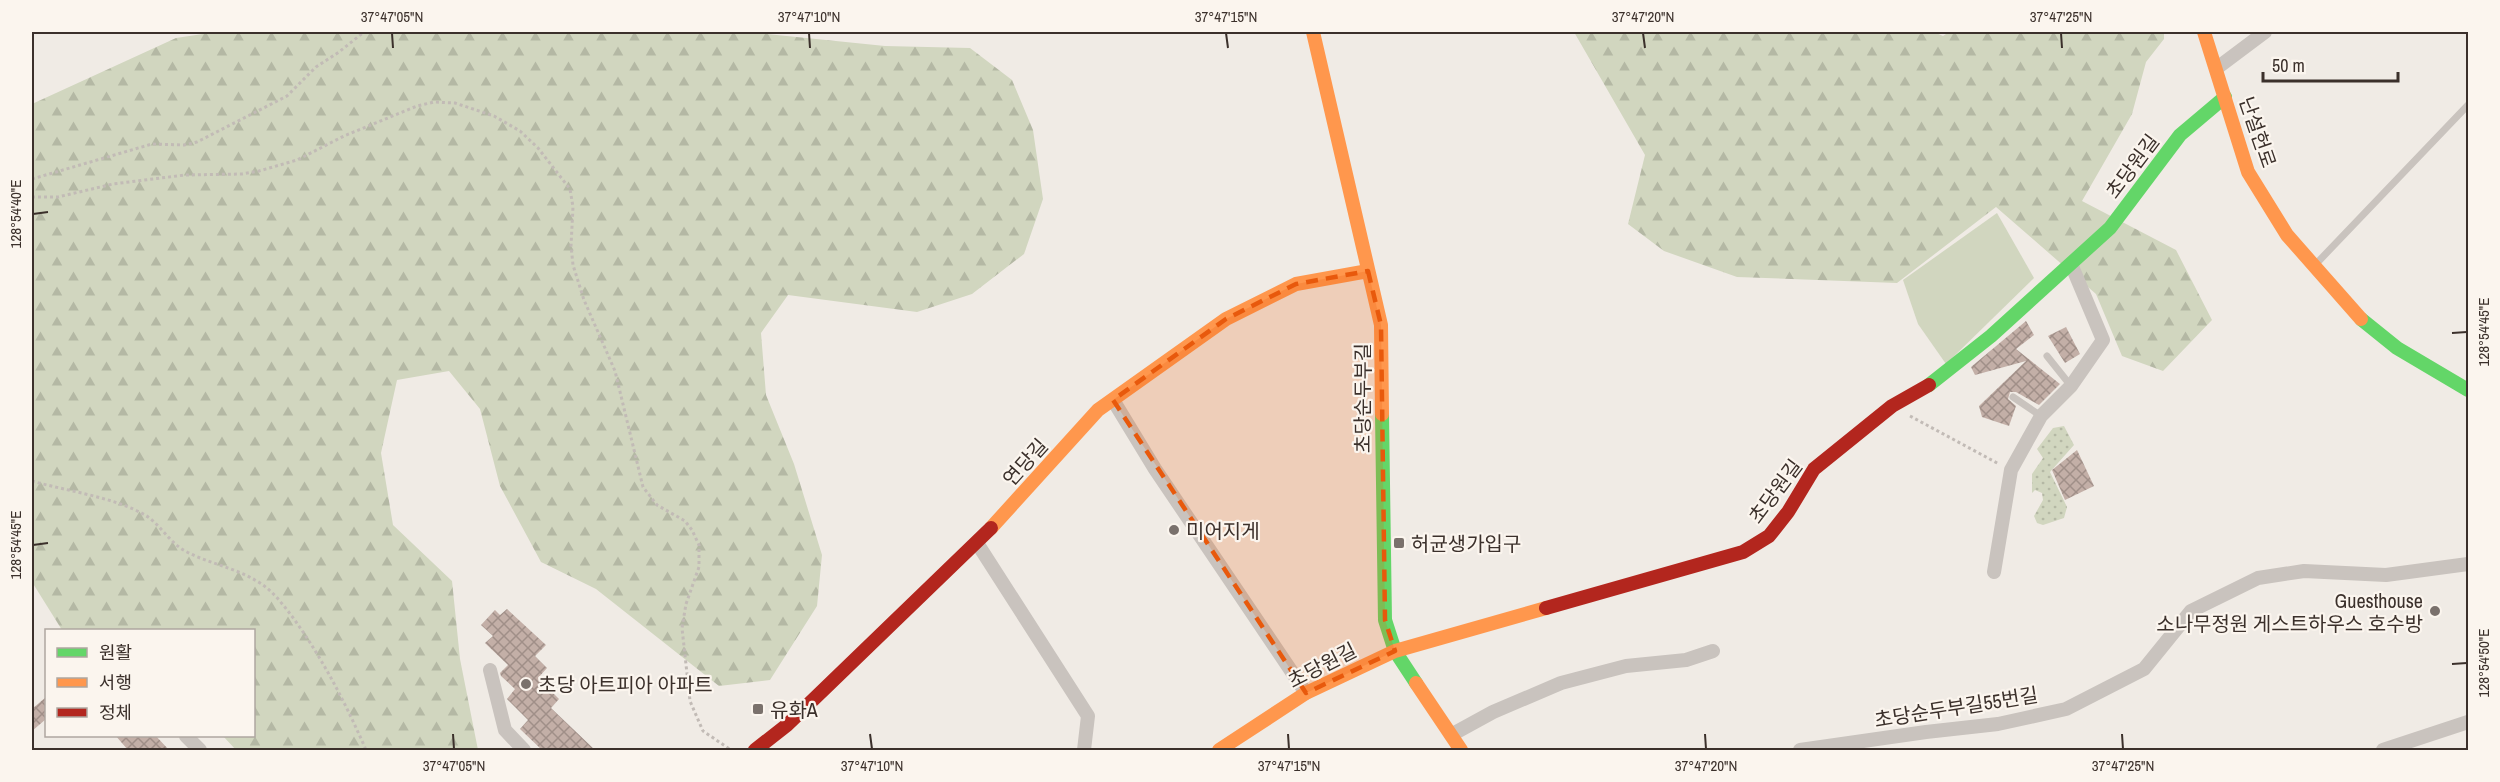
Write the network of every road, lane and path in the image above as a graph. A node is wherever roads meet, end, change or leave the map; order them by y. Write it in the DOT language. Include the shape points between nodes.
graph roads {
  1 [pos="364,32"];
  2 [pos="1313,32"];
  3 [pos="2204,32"];
  4 [pos="2265,32"];
  5 [pos="2217,68"];
  6 [pos="2225,97"];
  7 [pos="2469,105"];
  8 [pos="32,179"];
  9 [pos="32,197"];
  10 [pos="2071,264"];
  11 [pos="2313,267"];
  12 [pos="1368,271"];
  13 [pos="2046,356"];
  14 [pos="2071,386"];
  15 [pos="2469,390"];
  16 [pos="2013,397"];
  17 [pos="1113,400"];
  18 [pos="1892,406"];
  19 [pos="2041,416"];
  20 [pos="2012,470"];
  21 [pos="32,481"];
  22 [pos="977,543"];
  23 [pos="2469,564"];
  24 [pos="1994,572"];
  25 [pos="1395,651"];
  26 [pos="1713,651"];
  27 [pos="490,670"];
  28 [pos="1306,693"];
  29 [pos="2469,722"];
  30 [pos="1451,735"];
  31 [pos="188,737"];
  32 [pos="200,750"];
  33 [pos="366,750"];
  34 [pos="524,750"];
  35 [pos="730,750"];
  36 [pos="755,750"];
  37 [pos="1084,750"];
  38 [pos="1219,750"];
  39 [pos="1461,750"];
  40 [pos="1800,750"];
  41 [pos="2383,750"];
  1 -- 8 [label="path" via="316,67 287,96 197,142 184,146 152,144"];
  2 -- 12 [label="street, 초당순두부길"];
  3 -- 5 [label="street, 난설헌로"];
  4 -- 5 [label="street"];
  5 -- 6 [label="street, 난설헌로"];
  6 -- 10 [label="street, 초당원길" via="2180,135 2110,228"];
  6 -- 11 [label="street, 난설헌로" via="2248,172 2287,235"];
  7 -- 11 [label="lane"];
  9 -- 35 [label="path" via="58,197 113,184 185,175 259,171 297,160 344,136 434,102 476,110 520,131 570,189 573,265 615,371 643,487 657,505 685,521 699,545 699,567 682,628 690,700 703,730"];
  10 -- 14 [label="street" via="2103,340"];
  10 -- 18 [label="street, 초당원길" via="1934,382"];
  11 -- 15 [label="street, 난설헌로" via="2360,318"];
  12 -- 17 [label="street, 연당길" via="1296,284 1226,319"];
  12 -- 25 [label="street, 초당순두부길" via="1381,325 1385,620"];
  13 -- 14 [label="lane"];
  14 -- 19 [label="street"];
  16 -- 19 [label="lane"];
  17 -- 22 [label="street, 연당길" via="1098,410"];
  17 -- 28 [label="street"];
  18 -- 20 [label="path"];
  18 -- 25 [label="street, 초당원길" via="1814,469 1769,536 1743,552"];
  19 -- 20 [label="street"];
  20 -- 24 [label="street"];
  21 -- 33 [label="path" via="135,510 153,521 179,548 261,584 311,643 335,682"];
  22 -- 36 [label="street, 연당길" via="787,725"];
  22 -- 37 [label="street" via="1088,716"];
  23 -- 40 [label="street, 초당순두부길55번길" via="2386,575 2304,571 2259,578 2191,611 2144,669 2066,709 1998,724"];
  25 -- 28 [label="street, 초당원길"];
  25 -- 30 [label="street, 초당순두부길"];
  26 -- 30 [label="street" via="1686,660 1626,666 1561,683"];
  27 -- 34 [label="street" via="505,730"];
  28 -- 38 [label="street, 초당원길"];
  29 -- 41 [label="street"];
  30 -- 39 [label="street, 초당순두부길"];
  31 -- 32 [label="street"];
}
